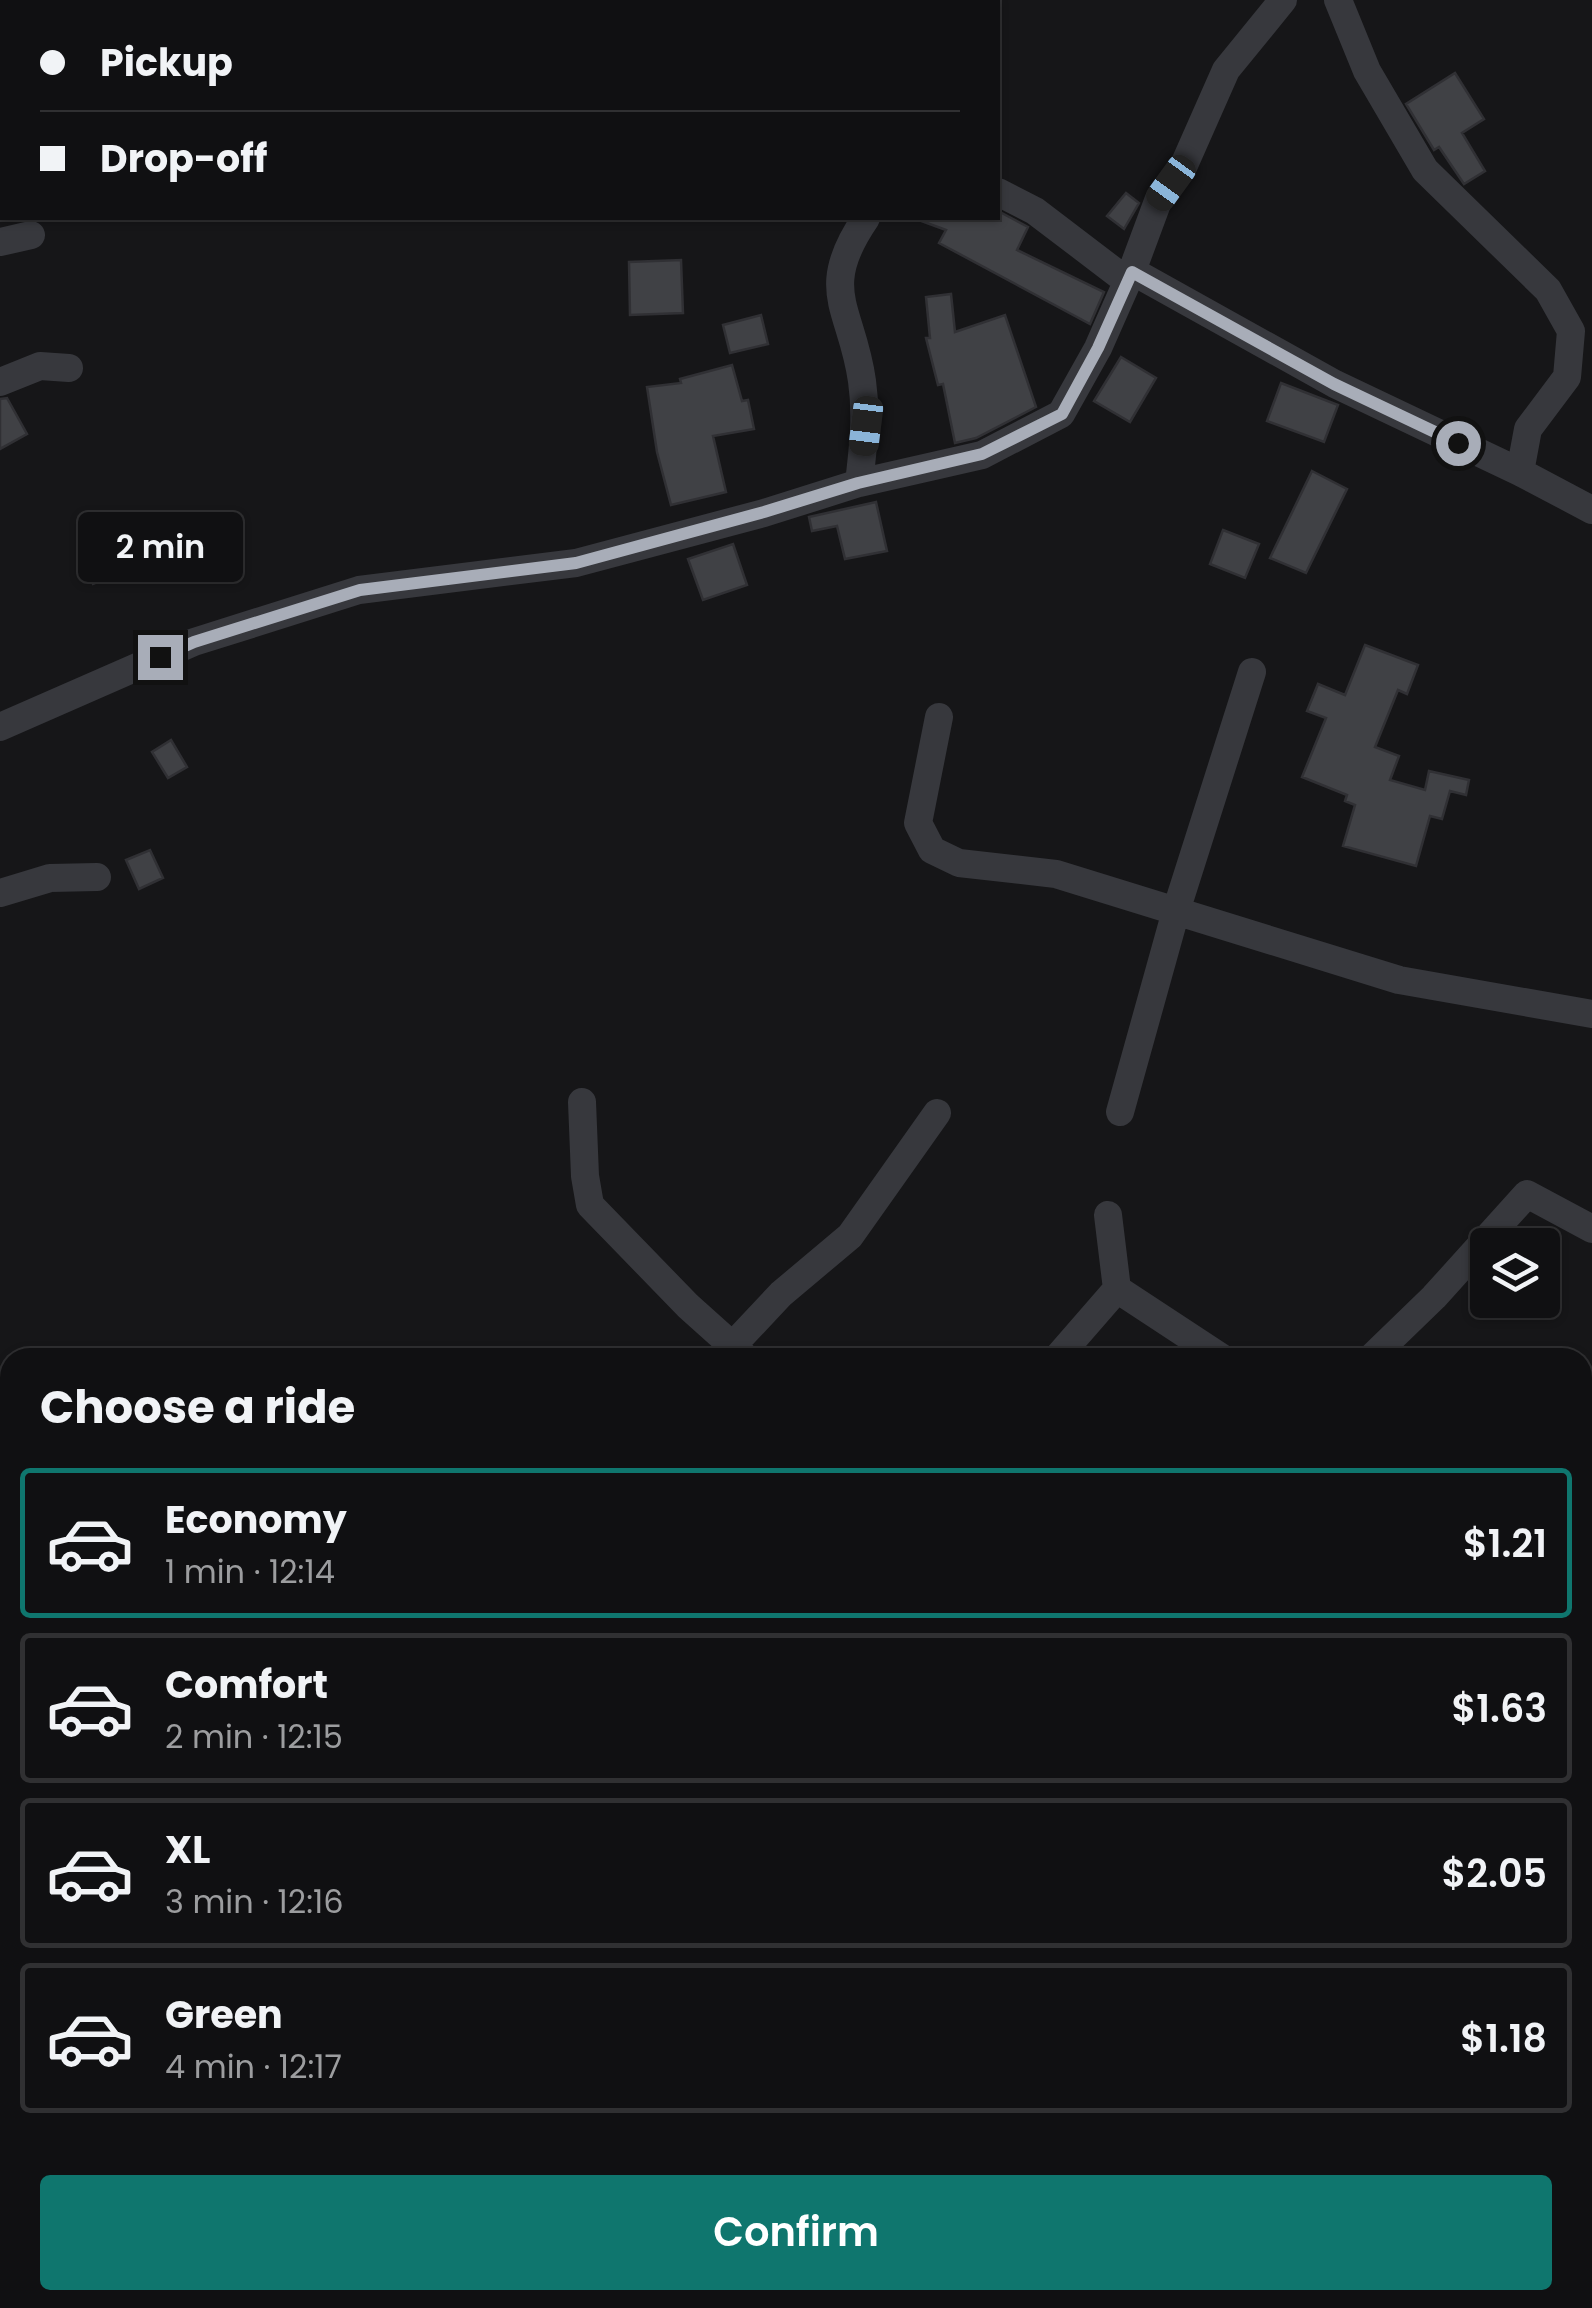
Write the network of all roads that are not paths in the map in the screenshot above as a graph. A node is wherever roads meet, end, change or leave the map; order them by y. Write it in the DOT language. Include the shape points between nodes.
graph roads {
  1 [pos="1284,0"];
  2 [pos="1338,0"];
  3 [pos="1000,193"];
  4 [pos="865,220"];
  5 [pos="32,234"];
  6 [pos="0,242"];
  7 [pos="1130,276"];
  8 [pos="69,368"];
  9 [pos="0,382"];
  10 [pos="1520,472"];
  11 [pos="858,483"];
  12 [pos="1592,510"];
  13 [pos="1252,672"];
  14 [pos="939,717"];
  15 [pos="0,727"];
  16 [pos="98,877"];
  17 [pos="0,893"];
  18 [pos="1176,912"];
  19 [pos="1592,1014"];
  20 [pos="582,1102"];
  21 [pos="1120,1112"];
  22 [pos="936,1113"];
  23 [pos="1108,1215"];
  24 [pos="1592,1230"];
  25 [pos="1118,1288"];
  26 [pos="737,1348"];
  27 [pos="742,1348"];
  28 [pos="1066,1348"];
  29 [pos="1207,1348"];
  30 [pos="1382,1348"];
  1 -- 7 [label="street" via="1226,70 1184,165 1158,201"];
  2 -- 10 [label="street" via="1366,71 1425,170 1548,290 1571,331 1567,377 1528,429"];
  3 -- 7 [label="street"];
  4 -- 11 [label="street" via="840,272 839,297 862,378 866,426"];
  5 -- 6 [label="street"];
  7 -- 10 [label="street"];
  7 -- 11 [label="street" via="1062,414 982,454"];
  8 -- 9 [label="street" via="40,366"];
  10 -- 12 [label="street"];
  11 -- 15 [label="street" via="576,563 360,590 194,642"];
  13 -- 18 [label="street"];
  14 -- 18 [label="street" via="918,824 932,850 959,863 1056,874"];
  16 -- 17 [label="street" via="50,878"];
  18 -- 19 [label="street" via="1398,980"];
  18 -- 21 [label="street"];
  20 -- 26 [label="street" via="590,1205"];
  22 -- 27 [label="street" via="850,1236 781,1294"];
  23 -- 25 [label="street"];
  24 -- 30 [label="street" via="1527,1194"];
  25 -- 28 [label="street"];
  25 -- 29 [label="street"];
}
